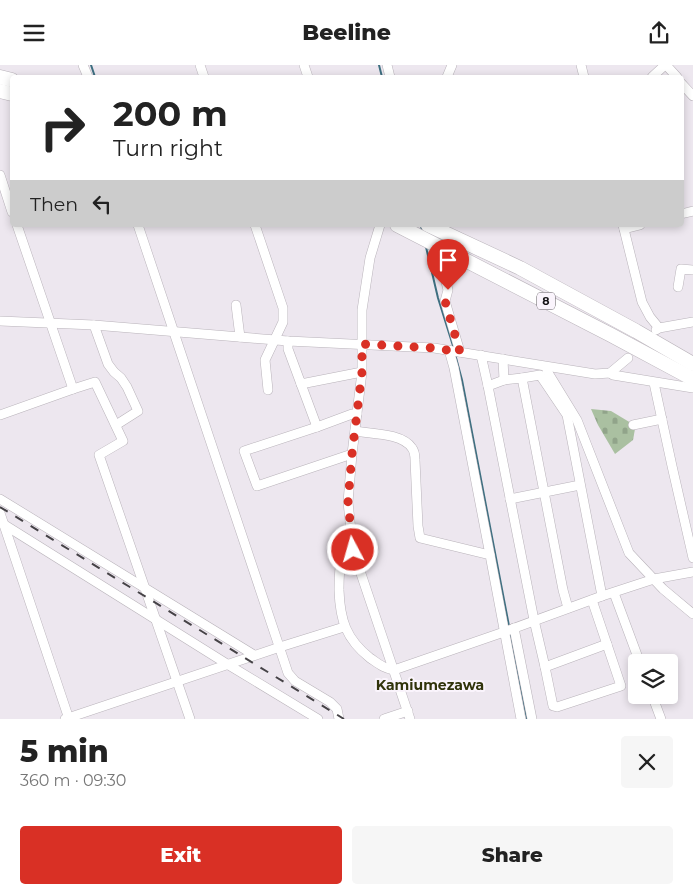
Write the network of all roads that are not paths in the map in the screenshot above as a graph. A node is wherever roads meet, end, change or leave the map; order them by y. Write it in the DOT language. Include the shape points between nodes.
graph roads {
  1 [pos="666,65"];
  2 [pos="654,75"];
  3 [pos="675,75"];
  4 [pos="684,86"];
  5 [pos="693,96"];
  6 [pos="0,175"];
  7 [pos="10,202"];
  8 [pos="18,227"];
  9 [pos="139,227"];
  10 [pos="256,227"];
  11 [pos="379,227"];
  12 [pos="401,227"];
  13 [pos="624,227"];
  14 [pos="449,229"];
  15 [pos="440,258"];
  16 [pos="693,270"];
  17 [pos="678,287"];
  18 [pos="236,305"];
  19 [pos="0,321"];
  20 [pos="693,322"];
  21 [pos="51,323"];
  22 [pos="94,325"];
  23 [pos="174,332"];
  24 [pos="240,337"];
  25 [pos="276,339"];
  26 [pos="288,341"];
  27 [pos="362,344"];
  28 [pos="449,350"];
  29 [pos="460,352"];
  30 [pos="481,355"];
  31 [pos="628,358"];
  32 [pos="503,359"];
  33 [pos="693,365"];
  34 [pos="546,371"];
  35 [pos="362,372"];
  36 [pos="610,373"];
  37 [pos="522,378"];
  38 [pos="693,379"];
  39 [pos="504,380"];
  40 [pos="654,383"];
  41 [pos="301,384"];
  42 [pos="488,386"];
  43 [pos="693,388"];
  44 [pos="73,389"];
  45 [pos="268,390"];
  46 [pos="357,414"];
  47 [pos="0,415"];
  48 [pos="662,419"];
  49 [pos="116,425"];
  50 [pos="633,425"];
  51 [pos="316,427"];
  52 [pos="355,431"];
  53 [pos="352,454"];
  54 [pos="580,485"];
  55 [pos="544,492"];
  56 [pos="0,499"];
  57 [pos="510,499"];
  58 [pos="0,513"];
  59 [pos="2,523"];
  60 [pos="353,550"];
  61 [pos="490,555"];
  62 [pos="693,558"];
  63 [pos="693,573"];
  64 [pos="654,579"];
  65 [pos="145,587"];
  66 [pos="614,593"];
  67 [pos="602,596"];
  68 [pos="592,600"];
  69 [pos="568,608"];
  70 [pos="693,614"];
  71 [pos="156,619"];
  72 [pos="534,620"];
  73 [pos="344,627"];
  74 [pos="514,628"];
  75 [pos="504,632"];
  76 [pos="607,644"];
  77 [pos="280,647"];
  78 [pos="637,654"];
  79 [pos="254,655"];
  80 [pos="227,664"];
  81 [pos="545,667"];
  82 [pos="394,670"];
  83 [pos="178,681"];
  84 [pos="655,704"];
  85 [pos="409,715"];
  86 [pos="68,719"];
  87 [pos="190,719"];
  88 [pos="318,719"];
  89 [pos="339,719"];
  90 [pos="384,719"];
  91 [pos="521,719"];
  92 [pos="532,719"];
  93 [pos="661,719"];
  1 -- 2 [label="street"];
  1 -- 3 [label="street"];
  4 -- 5 [label="street"];
  6 -- 7 [label="street"];
  8 -- 21 [label="street"];
  9 -- 23 [label="street"];
  10 -- 25 [label="street" via="283,309 283,321"];
  11 -- 27 [label="street" via="365,286"];
  12 -- 38 [label="highway, 8"];
  13 -- 20 [label="street" via="642,302 658,329"];
  14 -- 33 [label="highway, 8"];
  15 -- 29 [label="street" via="448,290 445,301"];
  16 -- 17 [label="street" via="681,269"];
  18 -- 24 [label="street"];
  19 -- 21 [label="street"];
  21 -- 22 [label="street"];
  21 -- 44 [label="street"];
  22 -- 23 [label="street"];
  22 -- 49 [label="street" via="108,364 127,387 138,411"];
  23 -- 24 [label="street"];
  23 -- 77 [label="street"];
  24 -- 25 [label="street"];
  25 -- 26 [label="street"];
  25 -- 45 [label="street" via="266,360"];
  26 -- 27 [label="street"];
  26 -- 41 [label="street"];
  27 -- 28 [label="street"];
  27 -- 35 [label="street"];
  28 -- 29 [label="street"];
  28 -- 61 [label="street"];
  29 -- 30 [label="street"];
  30 -- 32 [label="street"];
  30 -- 42 [label="street"];
  31 -- 36 [label="street"];
  32 -- 36 [label="street" via="595,374"];
  32 -- 39 [label="street"];
  34 -- 64 [label="street" via="577,420 629,553"];
  35 -- 41 [label="street"];
  35 -- 46 [label="street"];
  36 -- 40 [label="street"];
  37 -- 39 [label="street"];
  37 -- 54 [label="street" via="540,375 567,415"];
  37 -- 55 [label="street"];
  39 -- 42 [label="street"];
  40 -- 43 [label="street"];
  40 -- 48 [label="street"];
  41 -- 51 [label="street"];
  42 -- 57 [label="street"];
  44 -- 47 [label="street"];
  44 -- 49 [label="street" via="95,382"];
  46 -- 51 [label="street"];
  46 -- 52 [label="street"];
  48 -- 50 [label="street"];
  48 -- 62 [label="street"];
  49 -- 65 [label="street" via="123,441 99,455"];
  51 -- 53 [label="street" via="244,451 257,486"];
  52 -- 53 [label="street"];
  52 -- 61 [label="street" via="396,437 411,446 415,460 420,538"];
  53 -- 60 [label="street" via="348,502"];
  54 -- 55 [label="street"];
  54 -- 67 [label="street"];
  55 -- 57 [label="street"];
  55 -- 69 [label="street"];
  56 -- 65 [label="street"];
  57 -- 72 [label="street"];
  58 -- 59 [label="street"];
  59 -- 71 [label="street"];
  59 -- 86 [label="street"];
  60 -- 73 [label="street" via="342,555 339,567"];
  60 -- 82 [label="street"];
  61 -- 75 [label="street"];
  63 -- 64 [label="street"];
  64 -- 66 [label="street"];
  64 -- 70 [label="street"];
  65 -- 71 [label="street"];
  65 -- 79 [label="street"];
  66 -- 67 [label="street"];
  66 -- 78 [label="street"];
  67 -- 68 [label="street"];
  68 -- 69 [label="street"];
  68 -- 76 [label="street"];
  69 -- 72 [label="street"];
  71 -- 80 [label="street"];
  71 -- 83 [label="street"];
  72 -- 74 [label="street"];
  72 -- 81 [label="street"];
  73 -- 77 [label="street"];
  73 -- 82 [label="street" via="368,657 385,669"];
  74 -- 75 [label="street"];
  74 -- 92 [label="street"];
  75 -- 82 [label="street"];
  75 -- 91 [label="street"];
  76 -- 81 [label="street"];
  76 -- 81 [label="street" via="621,686 553,706"];
  77 -- 79 [label="street"];
  77 -- 89 [label="street" via="288,673 295,681 330,702 337,709"];
  79 -- 80 [label="street"];
  80 -- 83 [label="street"];
  80 -- 88 [label="street"];
  82 -- 85 [label="street"];
  83 -- 86 [label="street"];
  83 -- 87 [label="street"];
  84 -- 93 [label="street"];
  85 -- 90 [label="street"];
}
